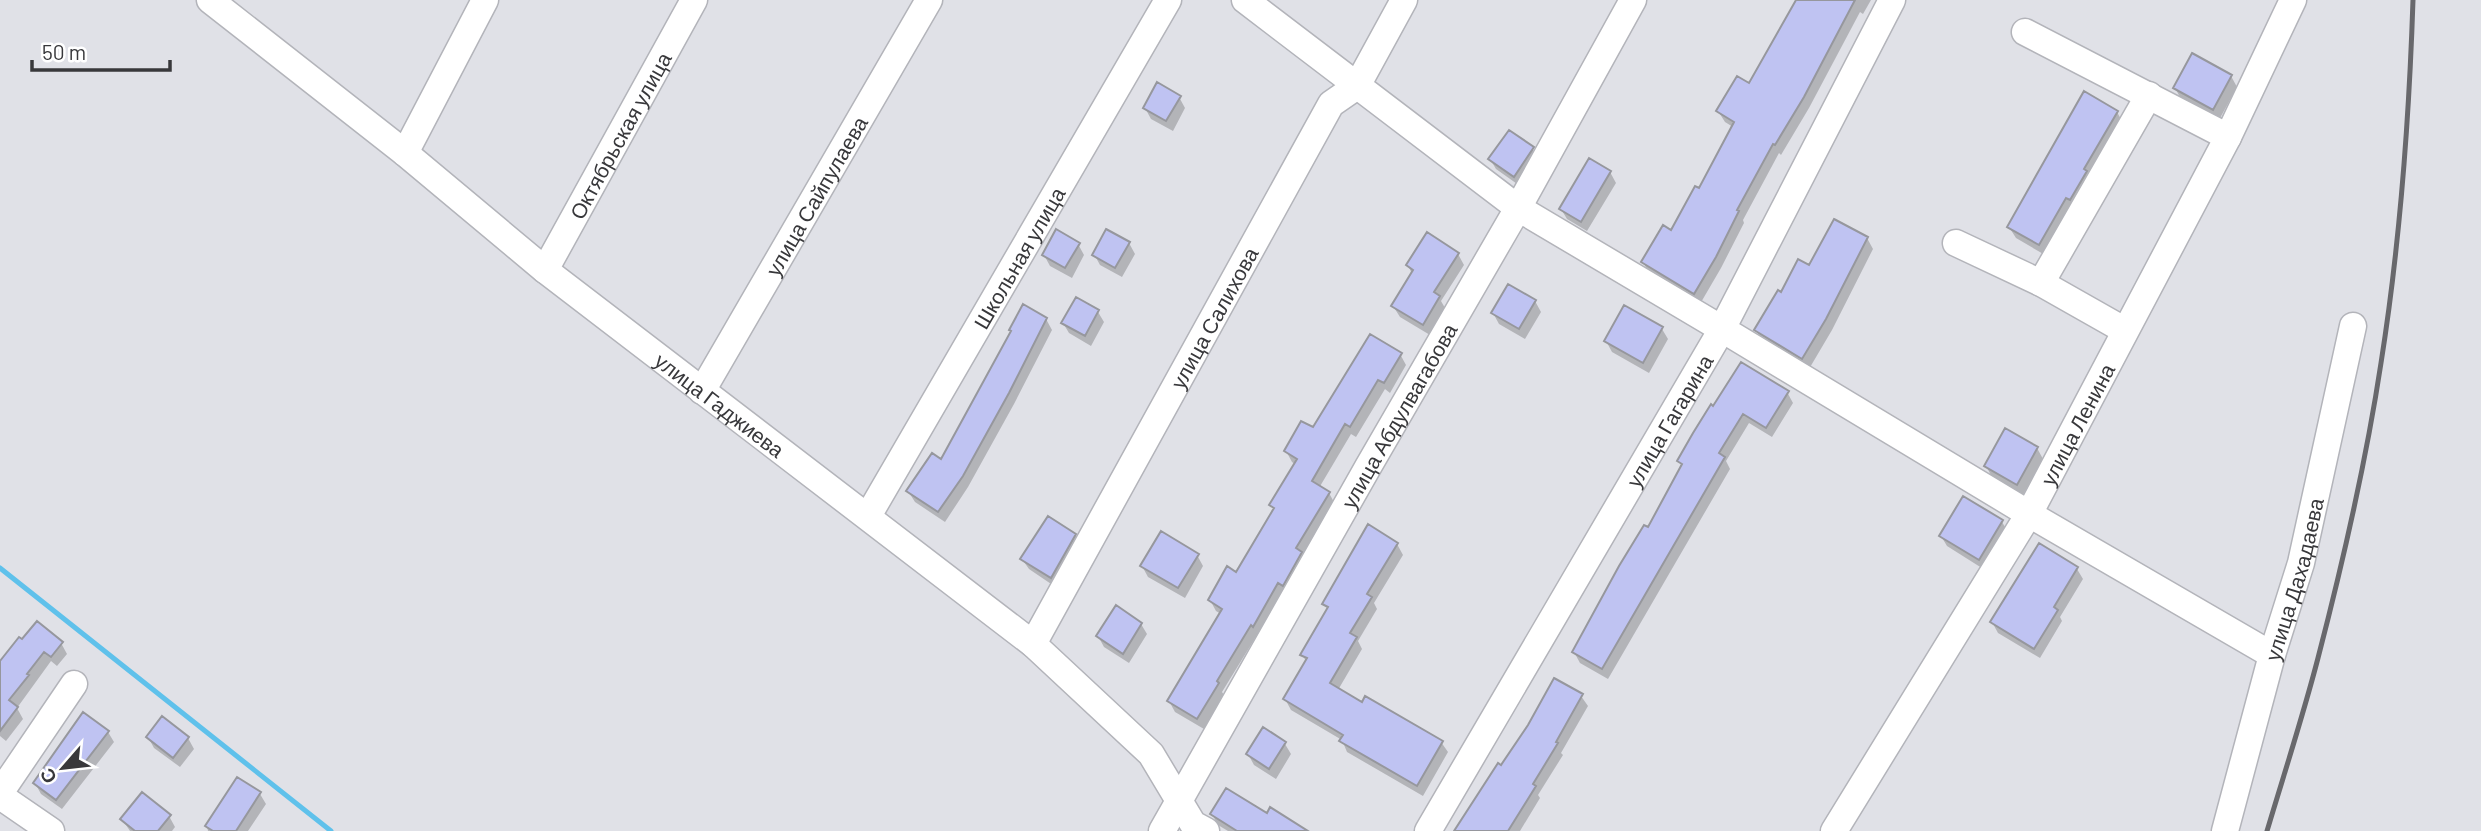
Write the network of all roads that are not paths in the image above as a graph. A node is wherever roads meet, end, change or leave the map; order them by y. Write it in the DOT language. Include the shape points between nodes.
graph roads {
  1 [pos="210,0"];
  2 [pos="485,0"];
  3 [pos="694,0"];
  4 [pos="929,0"];
  5 [pos="1168,0"];
  6 [pos="1245,0"];
  7 [pos="1404,0"];
  8 [pos="1633,0"];
  9 [pos="1892,0"];
  10 [pos="2293,0"];
  11 [pos="2025,32"];
  12 [pos="1356,86"];
  13 [pos="2149,95"];
  14 [pos="2228,137"];
  15 [pos="405,153"];
  16 [pos="1518,208"];
  17 [pos="1956,243"];
  18 [pos="545,270"];
  19 [pos="2041,283"];
  20 [pos="2353,326"];
  21 [pos="1722,328"];
  22 [pos="2124,330"];
  23 [pos="702,391"];
  24 [pos="2029,514"];
  25 [pos="868,516"];
  26 [pos="1033,644"];
  27 [pos="2272,655"];
  28 [pos="74,684"];
  29 [pos="0,794"];
  30 [pos="1180,802"];
  31 [pos="51,831"];
  32 [pos="1162,831"];
  33 [pos="1206,831"];
  34 [pos="1428,831"];
  35 [pos="1834,831"];
  36 [pos="2225,831"];
  1 -- 15 [label="street, улица Гаджиева"];
  2 -- 15 [label="street"];
  3 -- 18 [label="street, Октябрьская улица"];
  4 -- 23 [label="street, улица Сайпулаева"];
  5 -- 25 [label="street, Школьная улица"];
  6 -- 12 [label="street"];
  7 -- 12 [label="street, улица Салихова"];
  8 -- 16 [label="street, улица Абдулвагабова"];
  9 -- 21 [label="street, улица Гагарина"];
  10 -- 14 [label="street, улица Ленина"];
  11 -- 13 [label="street"];
  12 -- 16 [label="street"];
  12 -- 26 [label="street, улица Салихова" via="1331,104"];
  13 -- 14 [label="street"];
  13 -- 19 [label="street"];
  14 -- 22 [label="street, улица Ленина"];
  15 -- 18 [label="street, улица Гаджиева"];
  16 -- 21 [label="street"];
  16 -- 30 [label="street, улица Абдулвагабова"];
  17 -- 19 [label="street"];
  18 -- 23 [label="street, улица Гаджиева"];
  19 -- 22 [label="street"];
  20 -- 27 [label="street, улица Дахадаева" via="2301,563"];
  21 -- 24 [label="street"];
  21 -- 34 [label="street, улица Гагарина"];
  22 -- 24 [label="street, улица Ленина"];
  23 -- 25 [label="street, улица Гаджиева"];
  24 -- 27 [label="street"];
  24 -- 35 [label="street, улица Ленина"];
  25 -- 26 [label="street, улица Гаджиева"];
  26 -- 30 [label="street, улица Гаджиева" via="1151,754"];
  27 -- 36 [label="street, улица Дахадаева"];
  28 -- 29 [label="street"];
  29 -- 31 [label="street"];
  30 -- 32 [label="street, улица Абдулвагабова"];
  30 -- 33 [label="street, улица Гаджиева" via="1193,824"];
}
